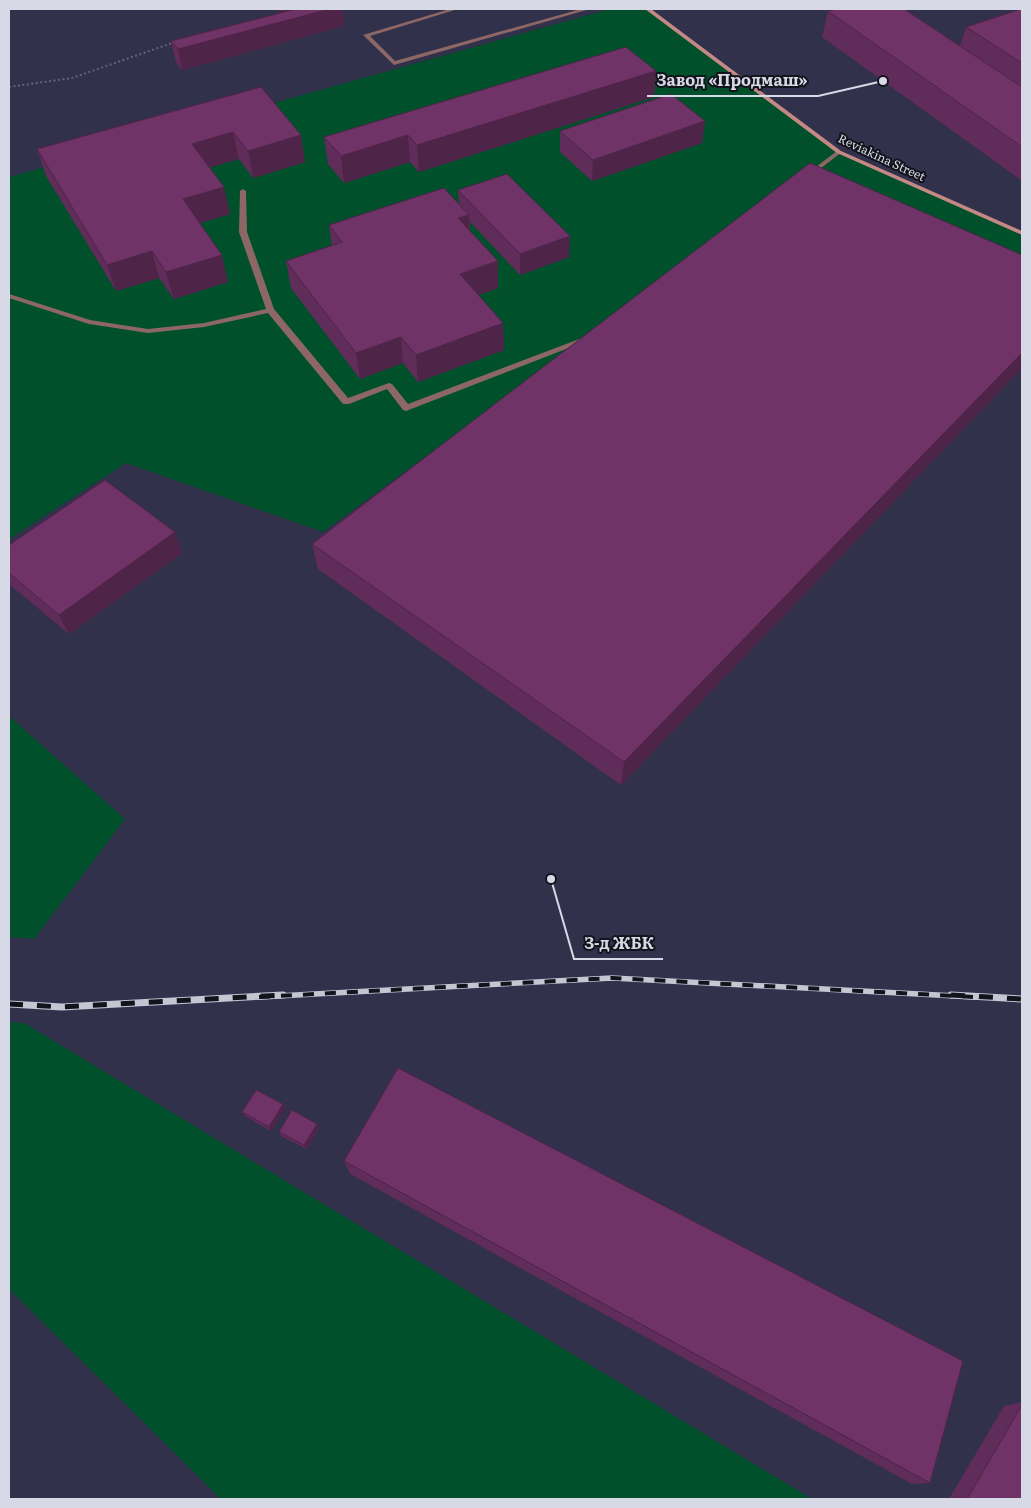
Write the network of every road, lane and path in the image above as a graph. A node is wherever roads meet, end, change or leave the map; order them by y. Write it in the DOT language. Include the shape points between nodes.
graph roads {
  1 [pos="455,9"];
  2 [pos="587,9"];
  3 [pos="648,9"];
  4 [pos="180,40"];
  5 [pos="9,87"];
  6 [pos="839,152"];
  7 [pos="801,180"];
  8 [pos="244,191"];
  9 [pos="1022,233"];
  10 [pos="9,296"];
  11 [pos="270,310"];
  12 [pos="590,335"];
  1 -- 2 [label="lane" via="366,35 394,63"];
  3 -- 6 [label="street, Reviakina Street"];
  4 -- 5 [label="path" via="72,78"];
  6 -- 7 [label="lane"];
  6 -- 9 [label="street, Reviakina Street"];
  8 -- 11 [label="lane" via="243,232"];
  10 -- 11 [label="lane" via="90,322 148,331 204,325"];
  11 -- 12 [label="lane" via="346,402 389,386 406,408 583,341"];
}
